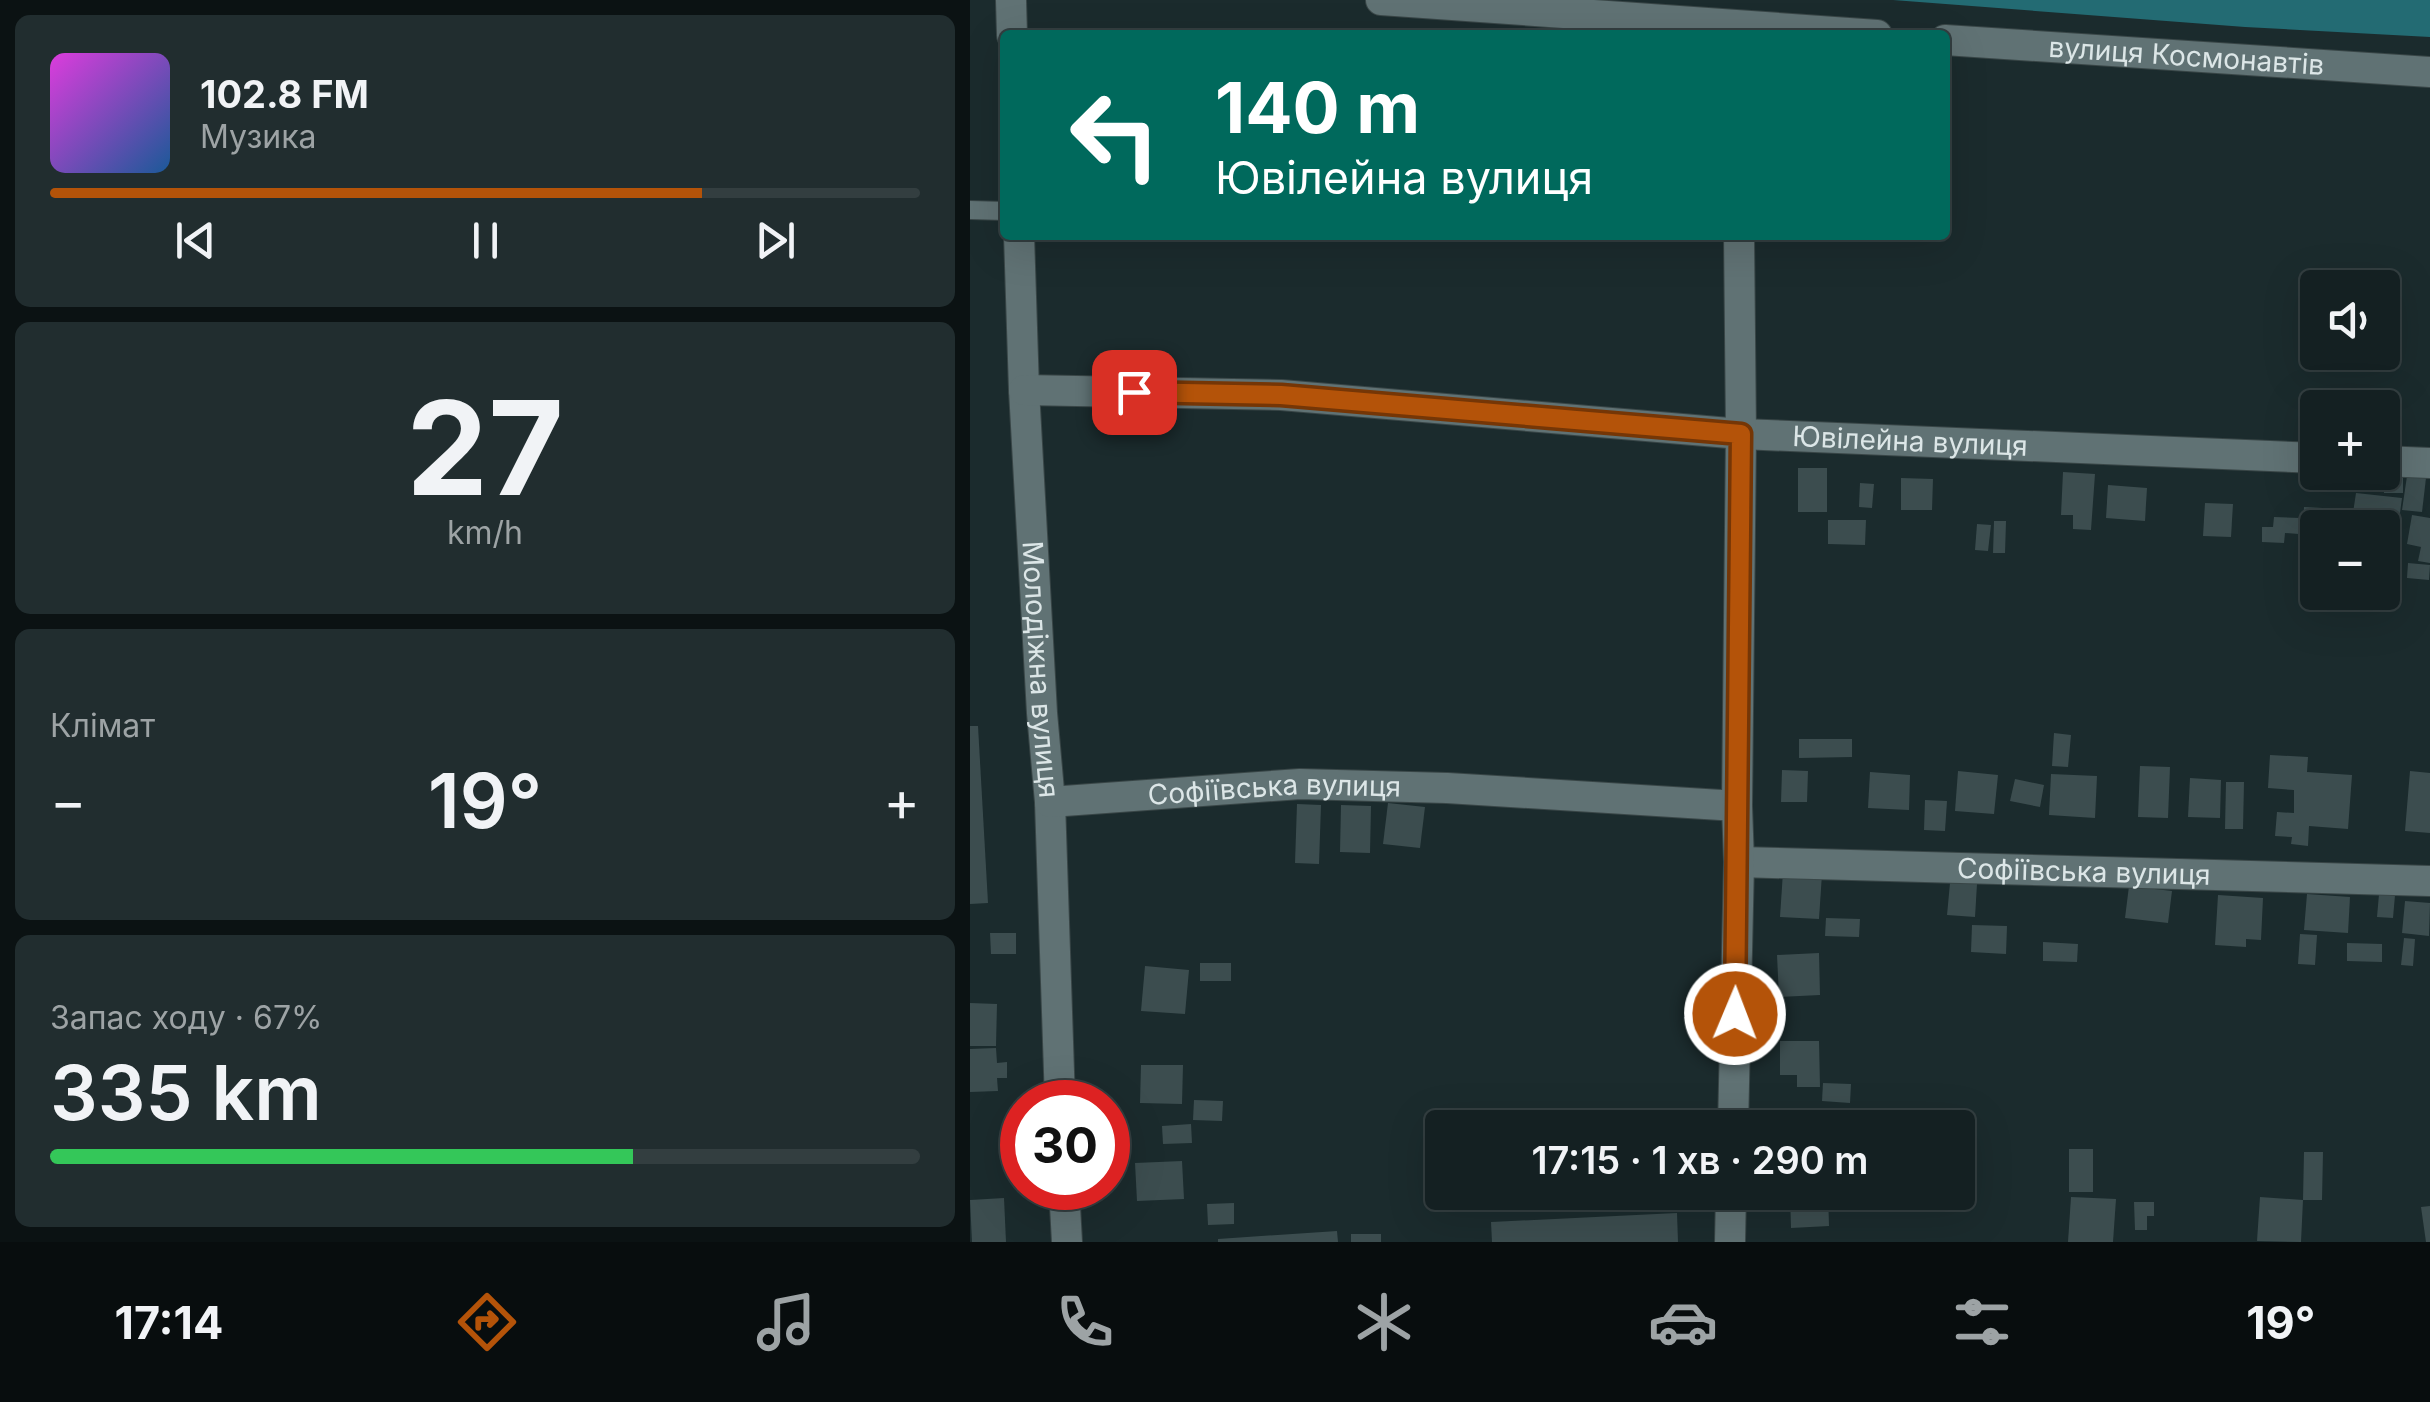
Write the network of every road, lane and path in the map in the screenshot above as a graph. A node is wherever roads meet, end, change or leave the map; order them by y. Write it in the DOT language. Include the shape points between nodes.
graph roads {
  1 [pos="1011,0"];
  2 [pos="1380,0"];
  3 [pos="1012,30"];
  4 [pos="1737,30"];
  5 [pos="1950,40"];
  6 [pos="2430,72"];
  7 [pos="970,210"];
  8 [pos="1000,212"];
  9 [pos="1019,240"];
  10 [pos="1739,240"];
  11 [pos="1024,390"];
  12 [pos="1741,434"];
  13 [pos="2300,457"];
  14 [pos="2400,462"];
  15 [pos="2430,463"];
  16 [pos="1050,802"];
  17 [pos="1737,806"];
  18 [pos="1738,862"];
  19 [pos="2430,881"];
  20 [pos="1059,1080"];
  21 [pos="1733,1110"];
  22 [pos="1065,1210"];
  23 [pos="1731,1210"];
  24 [pos="1067,1242"];
  25 [pos="1730,1242"];
  1 -- 3 [label="street"];
  2 -- 4 [label="street"];
  5 -- 6 [label="street, вулиця Космонавтів"];
  7 -- 8 [label="lane"];
  9 -- 11 [label="street, Молодіжна вулиця"];
  10 -- 12 [label="street"];
  11 -- 12 [label="street, Ювілейна вулиця" via="1281,395"];
  11 -- 16 [label="street, Молодіжна вулиця"];
  12 -- 13 [label="street, Ювілейна вулиця"];
  12 -- 17 [label="street"];
  14 -- 15 [label="street"];
  16 -- 17 [label="street, Софіївська вулиця" via="1300,784"];
  16 -- 20 [label="street, Молодіжна вулиця"];
  17 -- 18 [label="street"];
  18 -- 19 [label="street, Софіївська вулиця"];
  18 -- 21 [label="street"];
  22 -- 24 [label="street"];
  23 -- 25 [label="street"];
}
